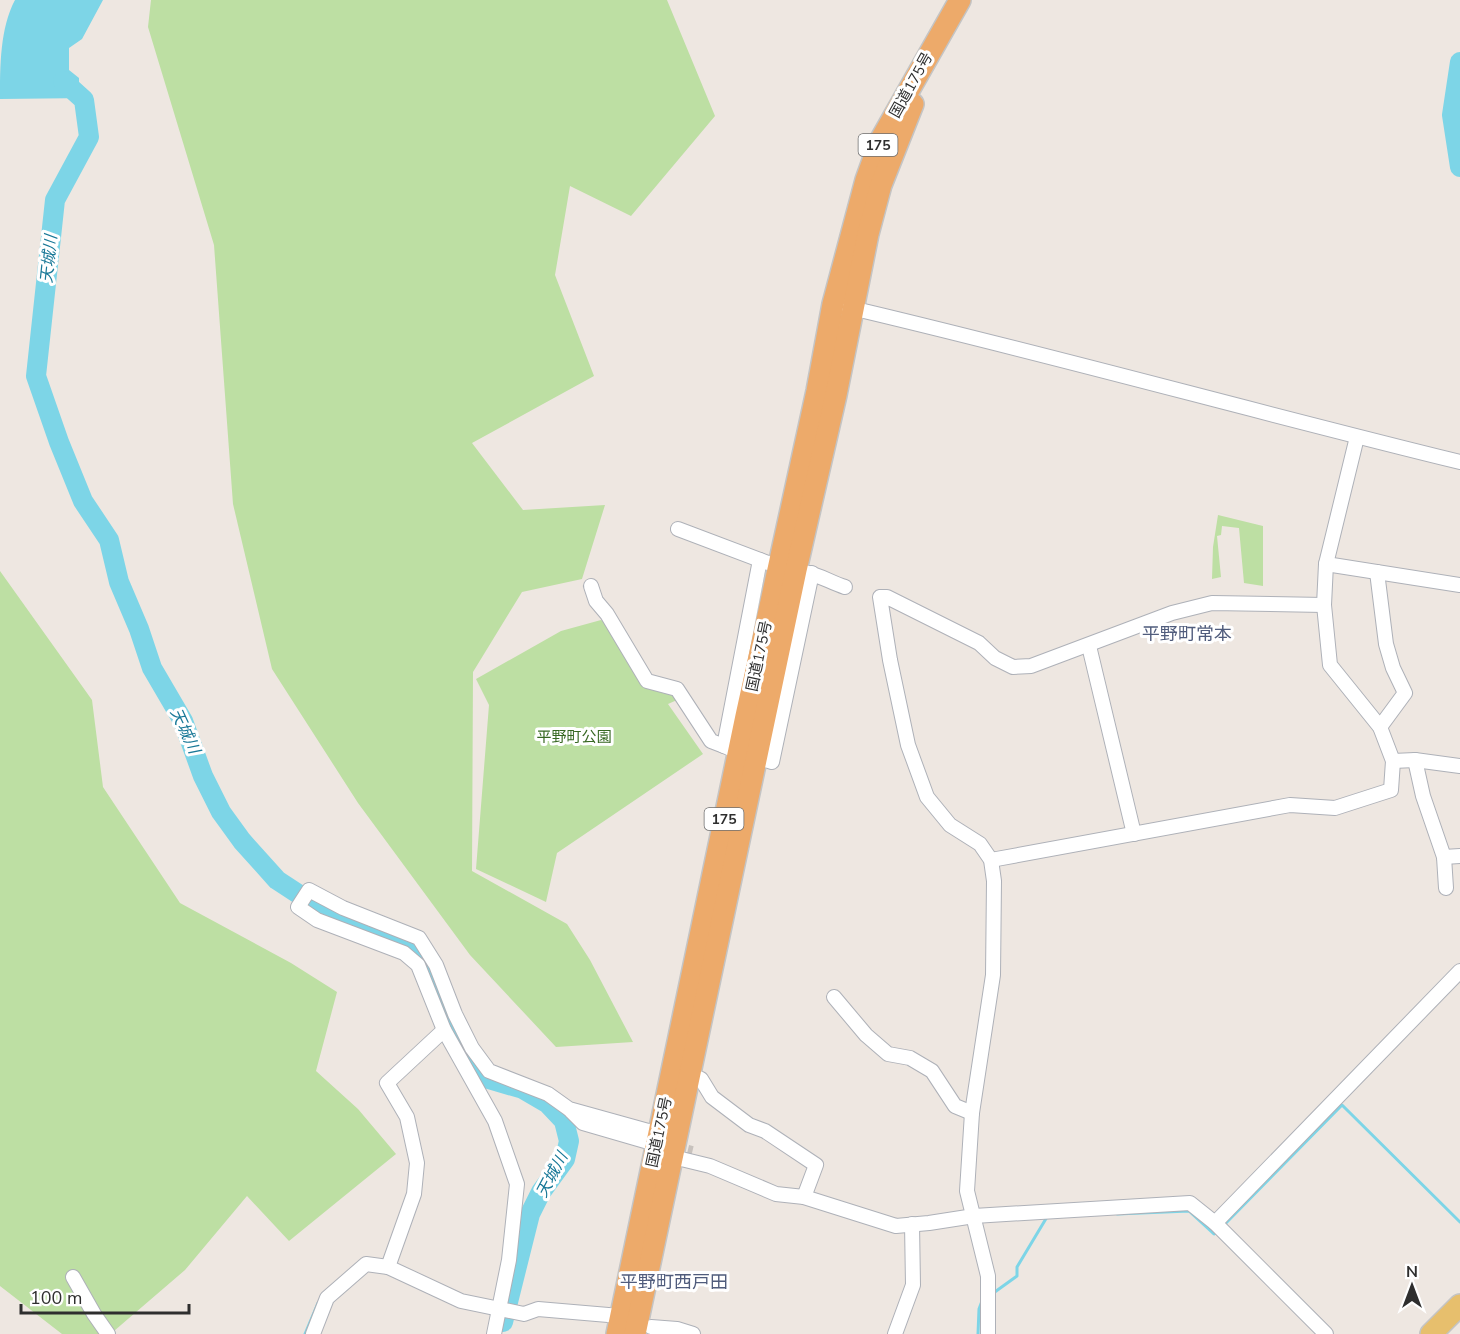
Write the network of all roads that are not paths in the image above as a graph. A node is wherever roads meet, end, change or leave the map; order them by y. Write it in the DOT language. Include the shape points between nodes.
graph roads {
  1 [pos="960,0"];
  2 [pos="965,0"];
  3 [pos="843,307"];
  4 [pos="1357,437"];
  5 [pos="1460,462"];
  6 [pos="678,529"];
  7 [pos="1326,564"];
  8 [pos="786,568"];
  9 [pos="1377,572"];
  10 [pos="1460,585"];
  11 [pos="591,586"];
  12 [pos="845,587"];
  13 [pos="1324,605"];
  14 [pos="1089,646"];
  15 [pos="1380,727"];
  16 [pos="739,752"];
  17 [pos="1415,760"];
  18 [pos="1393,761"];
  19 [pos="1460,766"];
  20 [pos="1134,834"];
  21 [pos="1460,856"];
  22 [pos="1444,857"];
  23 [pos="991,860"];
  24 [pos="1446,888"];
  25 [pos="1460,971"];
  26 [pos="834,997"];
  27 [pos="444,1030"];
  28 [pos="472,1048"];
  29 [pos="459,1056"];
  30 [pos="691,1075"];
  31 [pos="972,1113"];
  32 [pos="652,1137"];
  33 [pos="683,1155"];
  34 [pos="756,1185"];
  35 [pos="804,1197"];
  36 [pos="974,1216"];
  37 [pos="1215,1223"];
  38 [pos="912,1224"];
  39 [pos="388,1267"];
  40 [pos="74,1277"];
  41 [pos="1460,1305"];
  42 [pos="499,1309"];
  43 [pos="614,1325"];
  44 [pos="643,1330"];
  45 [pos="108,1334"];
  46 [pos="313,1334"];
  47 [pos="494,1334"];
  48 [pos="693,1334"];
  49 [pos="895,1334"];
  50 [pos="988,1334"];
  51 [pos="1326,1334"];
  52 [pos="1431,1334"];
  1 -- 3 [label="highway, 国道175号 / 175" via="880,141 866,180"];
  2 -- 3 [label="highway, 国道175号 / 175" via="916,96 881,184"];
  3 -- 4 [label="street"];
  3 -- 8 [label="highway, 国道175号 / 175" via="817,391"];
  4 -- 5 [label="street"];
  4 -- 7 [label="street"];
  6 -- 8 [label="street"];
  7 -- 9 [label="street"];
  7 -- 13 [label="street"];
  8 -- 12 [label="street" via="820,575"];
  8 -- 16 [label="highway, 国道175号 / 175"];
  8 -- 16 [label="street" via="772,762"];
  9 -- 10 [label="street"];
  9 -- 15 [label="street" via="1386,644 1405,693"];
  11 -- 16 [label="street" via="596,601 647,681 677,689 711,741"];
  13 -- 14 [label="street" via="1212,603 1172,613"];
  13 -- 15 [label="street" via="1330,664"];
  14 -- 20 [label="street"];
  14 -- 23 [label="street" via="1031,666 1013,667 979,643 888,597 880,597 908,745 927,797 950,825 980,844"];
  15 -- 18 [label="street"];
  16 -- 30 [label="highway, 国道175号 / 175"];
  16 -- 32 [label="highway, 国道175号 / 175"];
  17 -- 18 [label="street"];
  17 -- 19 [label="street"];
  17 -- 22 [label="street"];
  18 -- 20 [label="street" via="1391,790 1335,808 1290,805"];
  20 -- 23 [label="street"];
  21 -- 22 [label="street"];
  22 -- 24 [label="street"];
  23 -- 31 [label="street" via="993,975"];
  25 -- 37 [label="street"];
  26 -- 31 [label="street" via="888,1054 910,1058 932,1071 955,1106"];
  27 -- 28 [label="street" via="418,965 404,953 318,920 298,907 309,890 419,938 436,964"];
  27 -- 29 [label="street"];
  27 -- 39 [label="street" via="387,1083 406,1117 417,1163 414,1194"];
  28 -- 29 [label="street"];
  28 -- 32 [label="street" via="489,1071 548,1094 569,1109"];
  29 -- 42 [label="street" via="495,1121 517,1184"];
  30 -- 33 [label="highway, 国道175号 / 175"];
  30 -- 35 [label="street" via="701,1079 712,1097 749,1125 765,1131 816,1165"];
  31 -- 36 [label="street" via="967,1191"];
  32 -- 43 [label="highway, 国道175号 / 175"];
  33 -- 34 [label="street"];
  33 -- 34 [label="street" via="744,1171"];
  33 -- 44 [label="highway, 国道175号 / 175"];
  34 -- 35 [label="street" via="776,1194"];
  35 -- 38 [label="street" via="896,1226"];
  36 -- 37 [label="street" via="1190,1203"];
  36 -- 38 [label="street"];
  36 -- 50 [label="street" via="988,1276"];
  37 -- 51 [label="street"];
  38 -- 49 [label="street" via="913,1286"];
  39 -- 42 [label="street" via="461,1301"];
  39 -- 46 [label="street" via="366,1264 327,1298"];
  40 -- 45 [label="street"];
  41 -- 52 [label="main road"];
  42 -- 43 [label="street" via="524,1314 538,1309"];
  42 -- 47 [label="street"];
  44 -- 48 [label="street" via="677,1329"];
}
